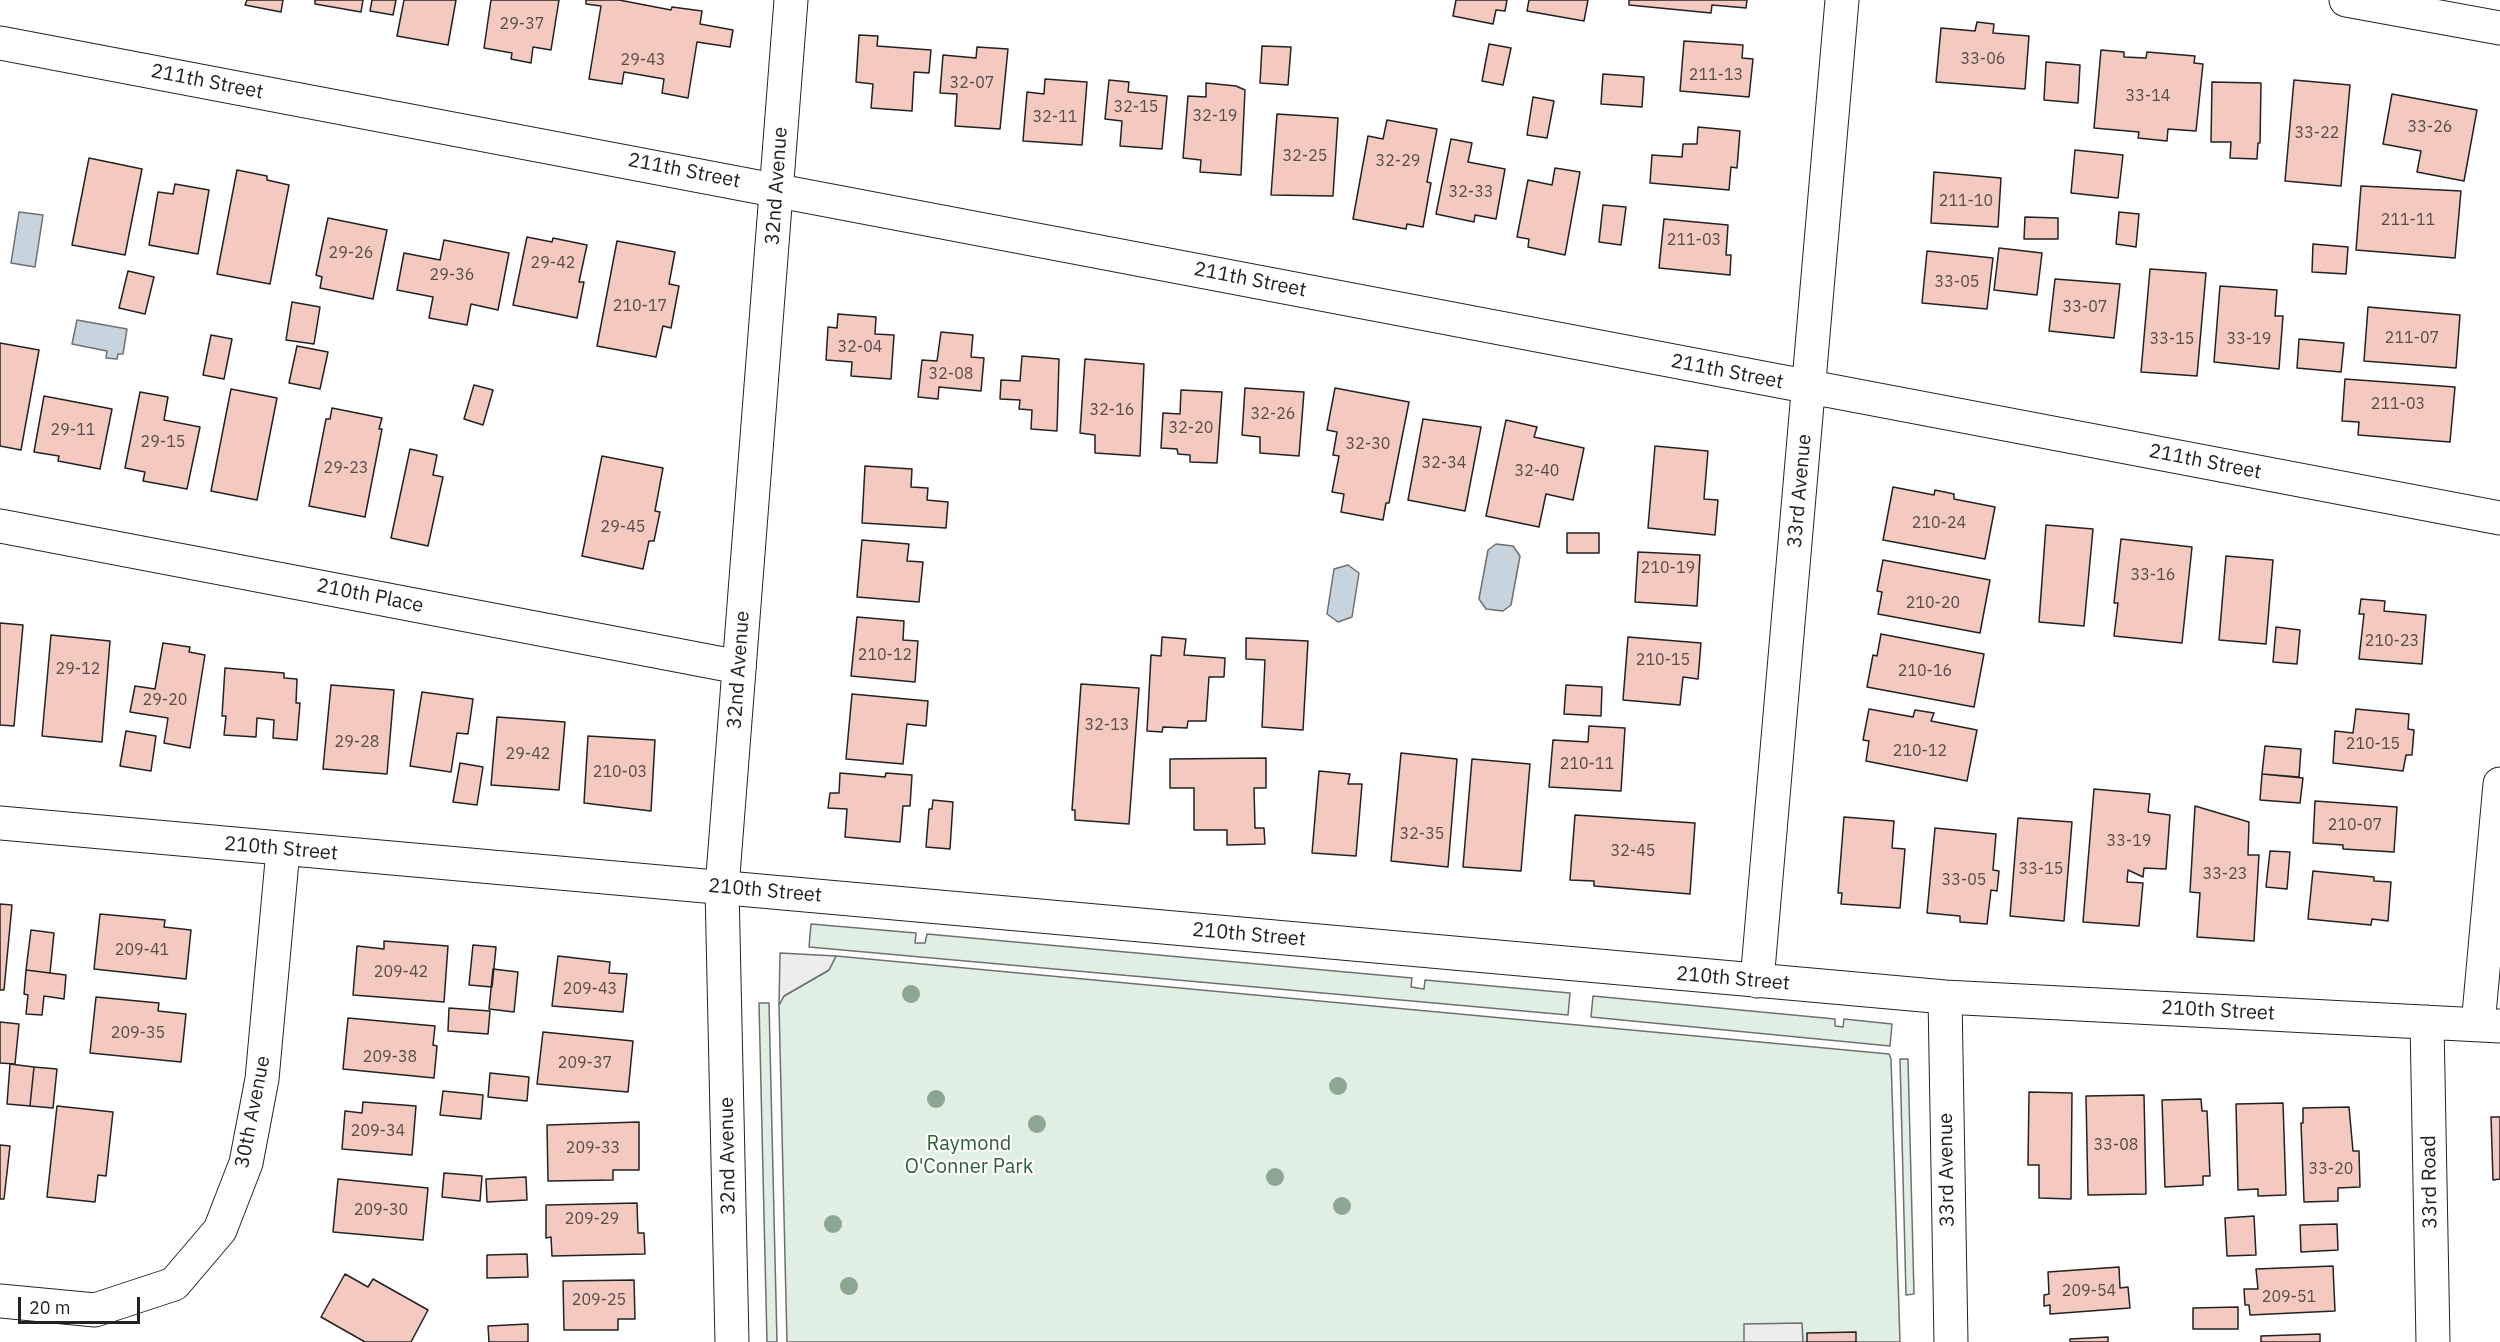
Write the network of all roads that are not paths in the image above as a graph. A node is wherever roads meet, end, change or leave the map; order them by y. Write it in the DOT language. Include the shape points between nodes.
graph roads {
  1 [pos="791,0"];
  2 [pos="1842,0"];
  3 [pos="2346,0"];
  4 [pos="2500,28"];
  5 [pos="0,43"];
  6 [pos="777,189"];
  7 [pos="1809,388"];
  8 [pos="2500,518"];
  9 [pos="0,526"];
  10 [pos="739,667"];
  11 [pos="2500,784"];
  12 [pos="0,823"];
  13 [pos="283,850"];
  14 [pos="722,888"];
  15 [pos="1757,981"];
  16 [pos="1945,998"];
  17 [pos="2427,1022"];
  18 [pos="2489,1026"];
  19 [pos="0,1301"];
  20 [pos="732,1342"];
  21 [pos="1951,1342"];
  22 [pos="2433,1342"];
  1 -- 6 [label="street, 32nd Avenue"];
  2 -- 7 [label="street, 33rd Avenue"];
  3 -- 4 [label="street"];
  5 -- 6 [label="street, 211th Street"];
  6 -- 7 [label="street, 211th Street"];
  6 -- 10 [label="street, 32nd Avenue"];
  7 -- 8 [label="street, 211th Street"];
  7 -- 15 [label="street, 33rd Avenue"];
  9 -- 10 [label="street, 210th Place"];
  10 -- 14 [label="street, 32nd Avenue"];
  11 -- 18 [label="street"];
  12 -- 13 [label="street, 210th Street"];
  13 -- 14 [label="street, 210th Street"];
  13 -- 19 [label="street, 30th Avenue" via="262,1079 246,1163 220,1230 174,1284 95,1310"];
  14 -- 15 [label="street, 210th Street"];
  14 -- 20 [label="street, 32nd Avenue"];
  15 -- 16 [label="street, 210th Street"];
  16 -- 17 [label="street, 210th Street"];
  16 -- 21 [label="street, 33rd Avenue"];
  17 -- 18 [label="street, 210th Street"];
  17 -- 22 [label="street, 33rd Road"];
}
